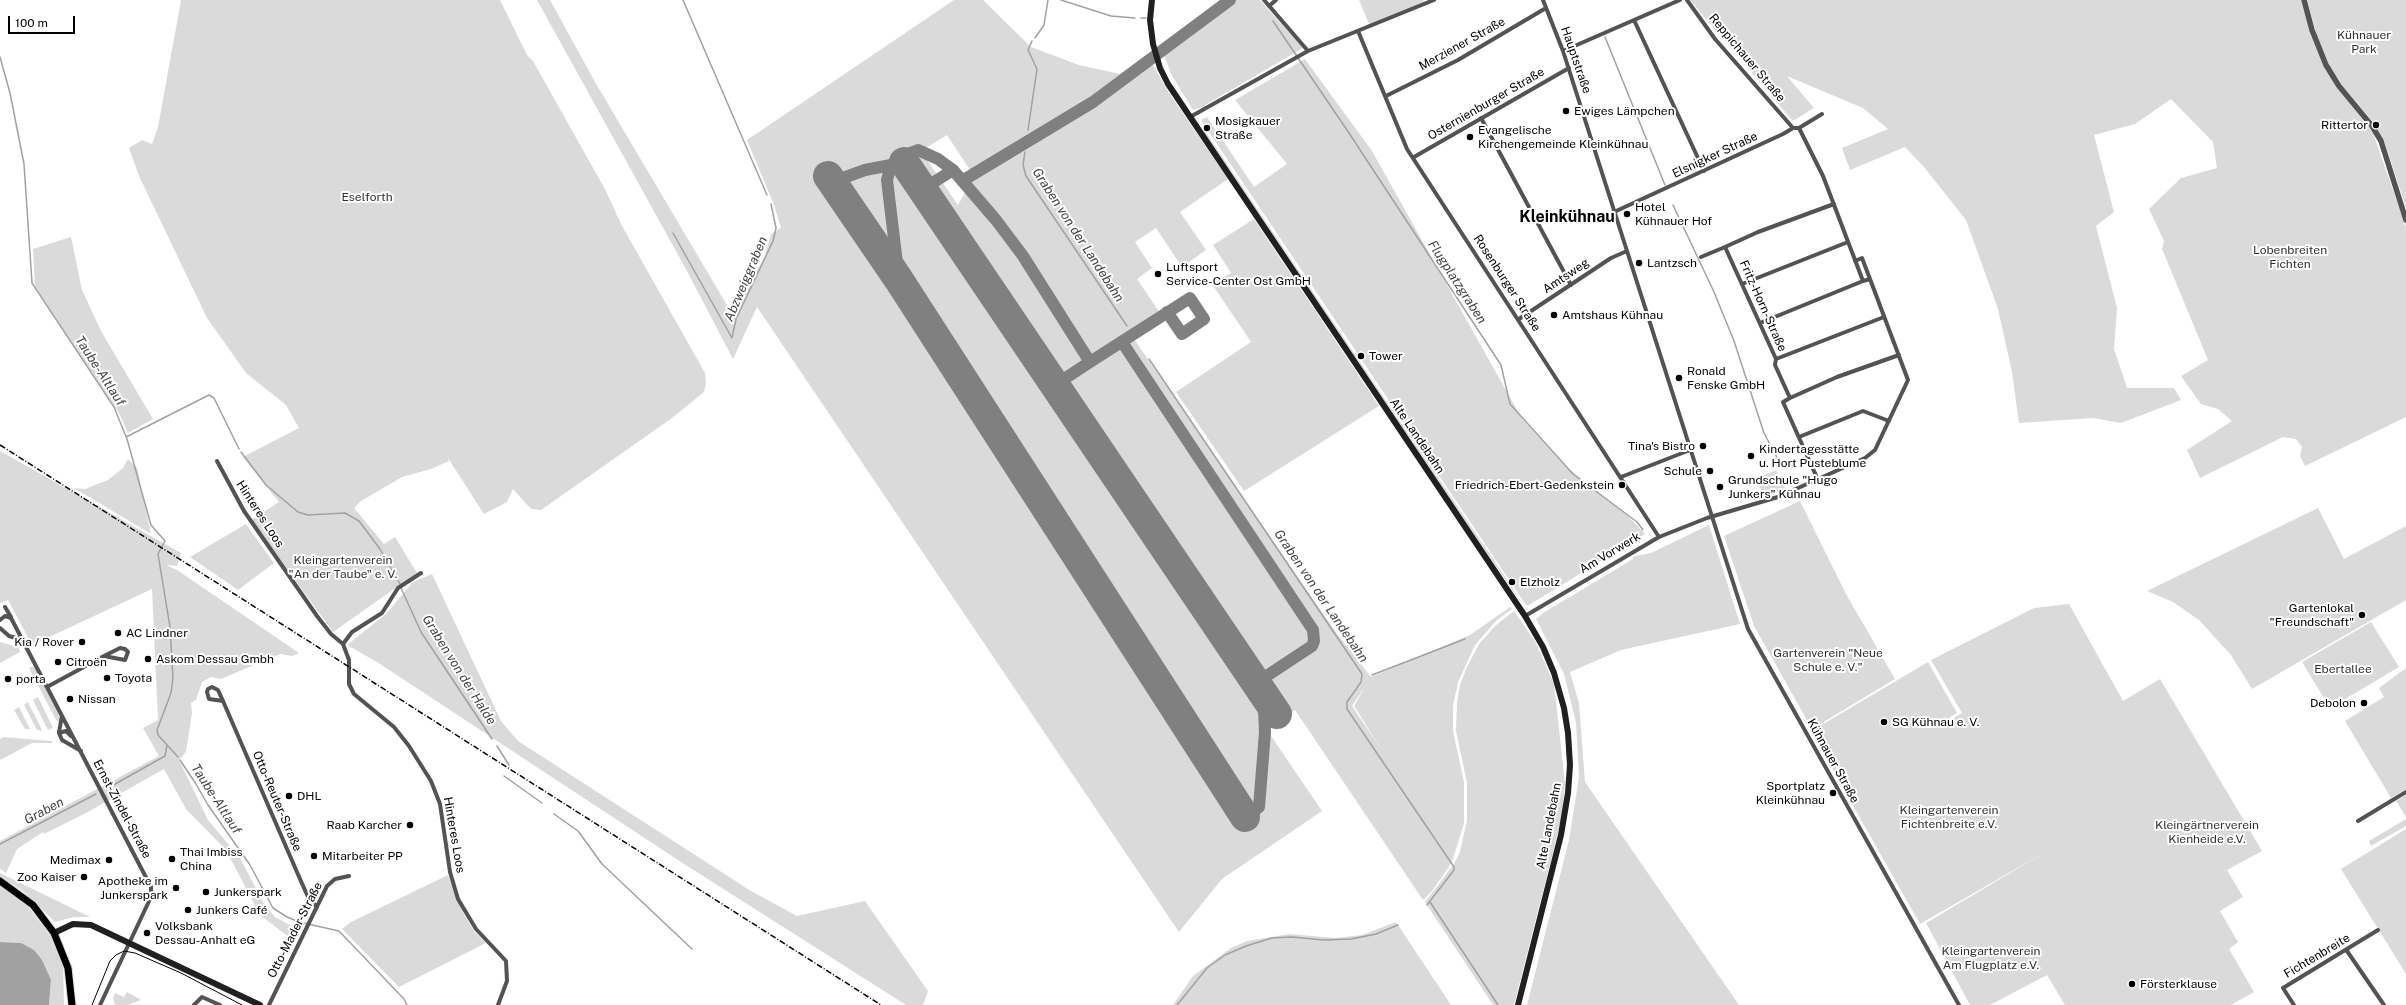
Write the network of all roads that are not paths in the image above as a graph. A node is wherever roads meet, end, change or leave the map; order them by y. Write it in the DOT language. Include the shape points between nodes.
graph roads {
  1 [pos="1152,0"];
  2 [pos="1264,0"];
  3 [pos="1276,0"];
  4 [pos="1432,0"];
  5 [pos="1543,0"];
  6 [pos="1680,0"];
  7 [pos="1687,0"];
  8 [pos="2304,0"];
  9 [pos="1269,6"];
  10 [pos="1546,8"];
  11 [pos="1634,20"];
  12 [pos="1358,31"];
  13 [pos="1563,50"];
  14 [pos="1308,51"];
  15 [pos="1569,68"];
  16 [pos="1386,96"];
  17 [pos="1822,114"];
  18 [pos="1190,117"];
  19 [pos="1481,118"];
  20 [pos="1793,128"];
  21 [pos="1799,128"];
  22 [pos="1414,157"];
  23 [pos="1704,171"];
  24 [pos="1834,204"];
  25 [pos="1614,212"];
  26 [pos="2406,220"];
  27 [pos="1848,242"];
  28 [pos="1725,247"];
  29 [pos="1627,251"];
  30 [pos="1701,258"];
  31 [pos="1855,260"];
  32 [pos="1870,279"];
  33 [pos="1863,281"];
  34 [pos="1742,284"];
  35 [pos="1571,285"];
  36 [pos="1884,317"];
  37 [pos="1519,319"];
  38 [pos="1760,323"];
  39 [pos="1899,355"];
  40 [pos="1776,359"];
  41 [pos="1790,398"];
  42 [pos="1889,421"];
  43 [pos="1799,437"];
  44 [pos="1690,450"];
  45 [pos="217,461"];
  46 [pos="1621,477"];
  47 [pos="1818,480"];
  48 [pos="1711,517"];
  49 [pos="1659,537"];
  50 [pos="421,573"];
  51 [pos="5,607"];
  52 [pos="1525,616"];
  53 [pos="11,618"];
  54 [pos="0,620"];
  55 [pos="0,628"];
  56 [pos="23,640"];
  57 [pos="343,644"];
  58 [pos="104,656"];
  59 [pos="47,686"];
  60 [pos="223,701"];
  61 [pos="62,714"];
  62 [pos="59,733"];
  63 [pos="76,742"];
  64 [pos="80,751"];
  65 [pos="2406,792"];
  66 [pos="2358,821"];
  67 [pos="349,876"];
  68 [pos="0,881"];
  69 [pos="317,906"];
  70 [pos="2378,930"];
  71 [pos="54,933"];
  72 [pos="128,942"];
  73 [pos="2347,951"];
  74 [pos="72,1005"];
  75 [pos="100,1005"];
  76 [pos="194,1005"];
  77 [pos="220,1005"];
  78 [pos="260,1005"];
  79 [pos="269,1005"];
  80 [pos="498,1005"];
  81 [pos="1518,1005"];
  82 [pos="1959,1005"];
  83 [pos="2294,1005"];
  84 [pos="2384,1005"];
  1 -- 18 [label="main road, Alte Landebahn" via="1151,28 1157,61 1168,84"];
  2 -- 9 [label="street"];
  3 -- 9 [label="street"];
  4 -- 12 [label="street"];
  5 -- 10 [label="street, Hauptstraße"];
  6 -- 11 [label="street"];
  7 -- 20 [label="street, Reppichauer Straße" via="1715,39"];
  8 -- 26 [label="street" via="2314,36 2326,65 2381,141"];
  9 -- 14 [label="street"];
  10 -- 13 [label="street, Hauptstraße"];
  10 -- 16 [label="street, Merziener Straße" via="1458,60"];
  11 -- 13 [label="street"];
  11 -- 23 [label="street"];
  12 -- 14 [label="street"];
  12 -- 16 [label="street, Rosenburger Straße"];
  13 -- 15 [label="street, Hauptstraße"];
  14 -- 18 [label="street"];
  15 -- 19 [label="street, Osternienburger Straße"];
  15 -- 25 [label="street, Hauptstraße"];
  16 -- 22 [label="street, Rosenburger Straße" via="1407,149"];
  17 -- 21 [label="street"];
  18 -- 52 [label="main road, Alte Landebahn"];
  19 -- 22 [label="street, Osternienburger Straße"];
  19 -- 35 [label="street"];
  20 -- 21 [label="street, Elsnigker Straße"];
  20 -- 23 [label="street, Elsnigker Straße"];
  21 -- 24 [label="street"];
  22 -- 37 [label="street, Rosenburger Straße"];
  23 -- 25 [label="street, Elsnigker Straße"];
  24 -- 27 [label="street"];
  24 -- 28 [label="street"];
  25 -- 29 [label="street, Hauptstraße"];
  27 -- 31 [label="street"];
  27 -- 34 [label="street"];
  28 -- 30 [label="street"];
  28 -- 34 [label="street, Fritz-Horn-Straße"];
  29 -- 35 [label="street, Amtsweg" via="1611,258"];
  29 -- 44 [label="street, Hauptstraße"];
  31 -- 32 [label="street, Am Vorwerk" via="1862,258"];
  31 -- 33 [label="street"];
  32 -- 33 [label="street"];
  32 -- 36 [label="street, Am Vorwerk"];
  33 -- 38 [label="street"];
  34 -- 38 [label="street, Fritz-Horn-Straße"];
  35 -- 37 [label="street, Amtsweg"];
  36 -- 39 [label="street, Am Vorwerk"];
  36 -- 40 [label="street"];
  37 -- 46 [label="street, Rosenburger Straße"];
  38 -- 40 [label="street, Fritz-Horn-Straße"];
  39 -- 41 [label="street" via="1837,377"];
  39 -- 42 [label="street, Am Vorwerk" via="1908,383"];
  40 -- 41 [label="street, Fritz-Horn-Straße" via="1775,365"];
  41 -- 43 [label="street, Fritz-Horn-Straße" via="1784,402"];
  42 -- 43 [label="street" via="1863,411"];
  42 -- 47 [label="street, Am Vorwerk" via="1872,454"];
  43 -- 47 [label="street, Fritz-Horn-Straße"];
  44 -- 46 [label="street"];
  44 -- 48 [label="street, Hauptstraße"];
  45 -- 57 [label="street, Hinteres Loos" via="244,511 317,616"];
  46 -- 49 [label="street, Rosenburger Straße"];
  47 -- 48 [label="street, Am Vorwerk" via="1767,501"];
  48 -- 49 [label="street, Am Vorwerk"];
  48 -- 82 [label="street, Kühnauer Straße" via="1750,634"];
  49 -- 52 [label="street, Am Vorwerk"];
  50 -- 57 [label="street" via="398,588 382,613 352,632"];
  51 -- 53 [label="street, Ernst-Zindel-Straße"];
  52 -- 81 [label="main road, Alte Landebahn" via="1543,647 1559,690 1568,733 1570,772 1561,835"];
  53 -- 54 [label="street" via="5,616"];
  53 -- 56 [label="street, Ernst-Zindel-Straße"];
  55 -- 56 [label="street" via="9,636"];
  56 -- 59 [label="street, Ernst-Zindel-Straße"];
  57 -- 80 [label="street, Hinteres Loos" via="348,656 348,680 352,691 404,739 435,790 441,808 450,872 458,898 476,929 506,961 507,981"];
  58 -- 58 [label="street" via="123,661 128,657 128,652 120,648"];
  58 -- 59 [label="street"];
  59 -- 61 [label="street, Ernst-Zindel-Straße"];
  60 -- 69 [label="street, Otto-Reuter-Straße" via="306,892"];
  61 -- 62 [label="street"];
  61 -- 63 [label="street, Ernst-Zindel-Straße"];
  62 -- 63 [label="street" via="66,731"];
  62 -- 64 [label="street, Ernst-Zindel-Straße" via="62,740"];
  63 -- 64 [label="street, Ernst-Zindel-Straße"];
  64 -- 72 [label="street, Ernst-Zindel-Straße" via="150,887 151,897"];
  65 -- 66 [label="street"];
  67 -- 69 [label="street, Otto-Mader-Straße" via="332,881"];
  68 -- 71 [label="main road" via="33,905"];
  69 -- 79 [label="street, Otto-Mader-Straße"];
  70 -- 73 [label="street, Fichtenbreite"];
  71 -- 72 [label="main road" via="71,925 84,923"];
  71 -- 74 [label="main road" via="68,968"];
  72 -- 75 [label="street, Ernst-Zindel-Straße"];
  72 -- 78 [label="main road"];
  73 -- 83 [label="street, Fichtenbreite" via="2283,988"];
  73 -- 84 [label="street"];
  76 -- 77 [label="street" via="202,997"];
}
